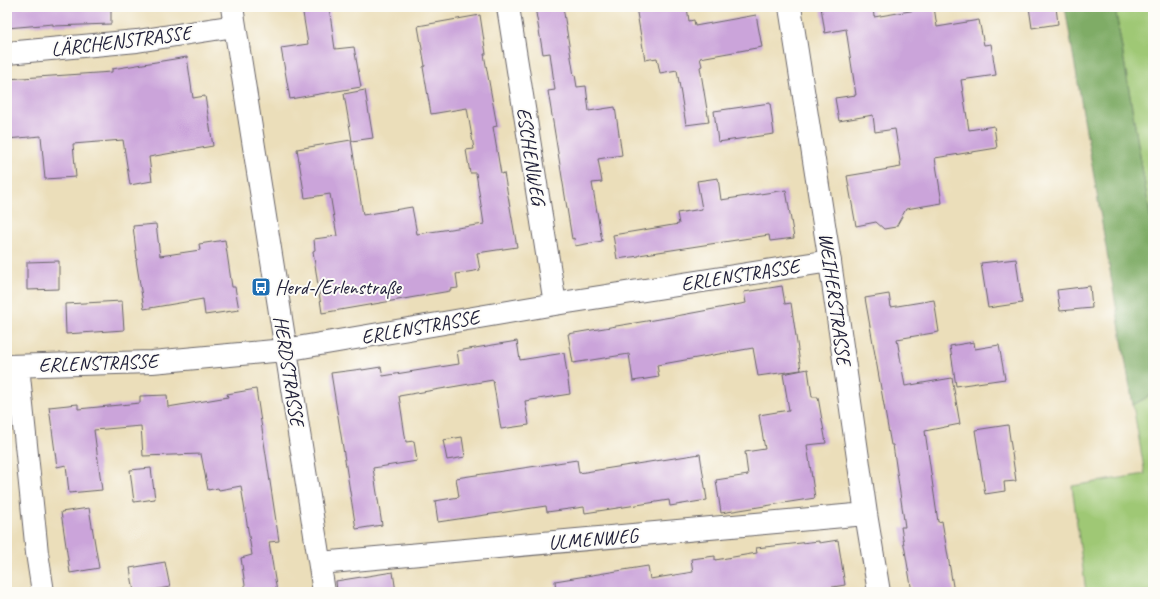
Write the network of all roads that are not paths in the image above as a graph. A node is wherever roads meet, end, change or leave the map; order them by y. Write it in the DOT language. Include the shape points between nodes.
graph roads {
  1 [pos="508,7"];
  2 [pos="790,7"];
  3 [pos="233,17"];
  4 [pos="7,53"];
  5 [pos="830,260"];
  6 [pos="555,304"];
  7 [pos="285,350"];
  8 [pos="12,366"];
  9 [pos="866,514"];
  10 [pos="320,563"];
  11 [pos="43,592"];
  12 [pos="324,592"];
  13 [pos="879,592"];
  1 -- 6 [label="street, ESCHENWEG"];
  2 -- 5 [label="street, WEIHERSTRASSE"];
  3 -- 4 [label="street, LÄRCHENSTRASSE" via="137,41"];
  3 -- 7 [label="street, HERDSTRASSE"];
  5 -- 6 [label="street, ERLENSTRASSE"];
  5 -- 9 [label="street, WEIHERSTRASSE"];
  6 -- 7 [label="street, ERLENSTRASSE"];
  7 -- 8 [label="street, ERLENSTRASSE" via="152,362"];
  7 -- 10 [label="street, HERDSTRASSE"];
  8 -- 11 [label="street"];
  9 -- 10 [label="street, ULMENWEG"];
  9 -- 13 [label="street, WEIHERSTRASSE"];
  10 -- 12 [label="street, HERDSTRASSE"];
}
